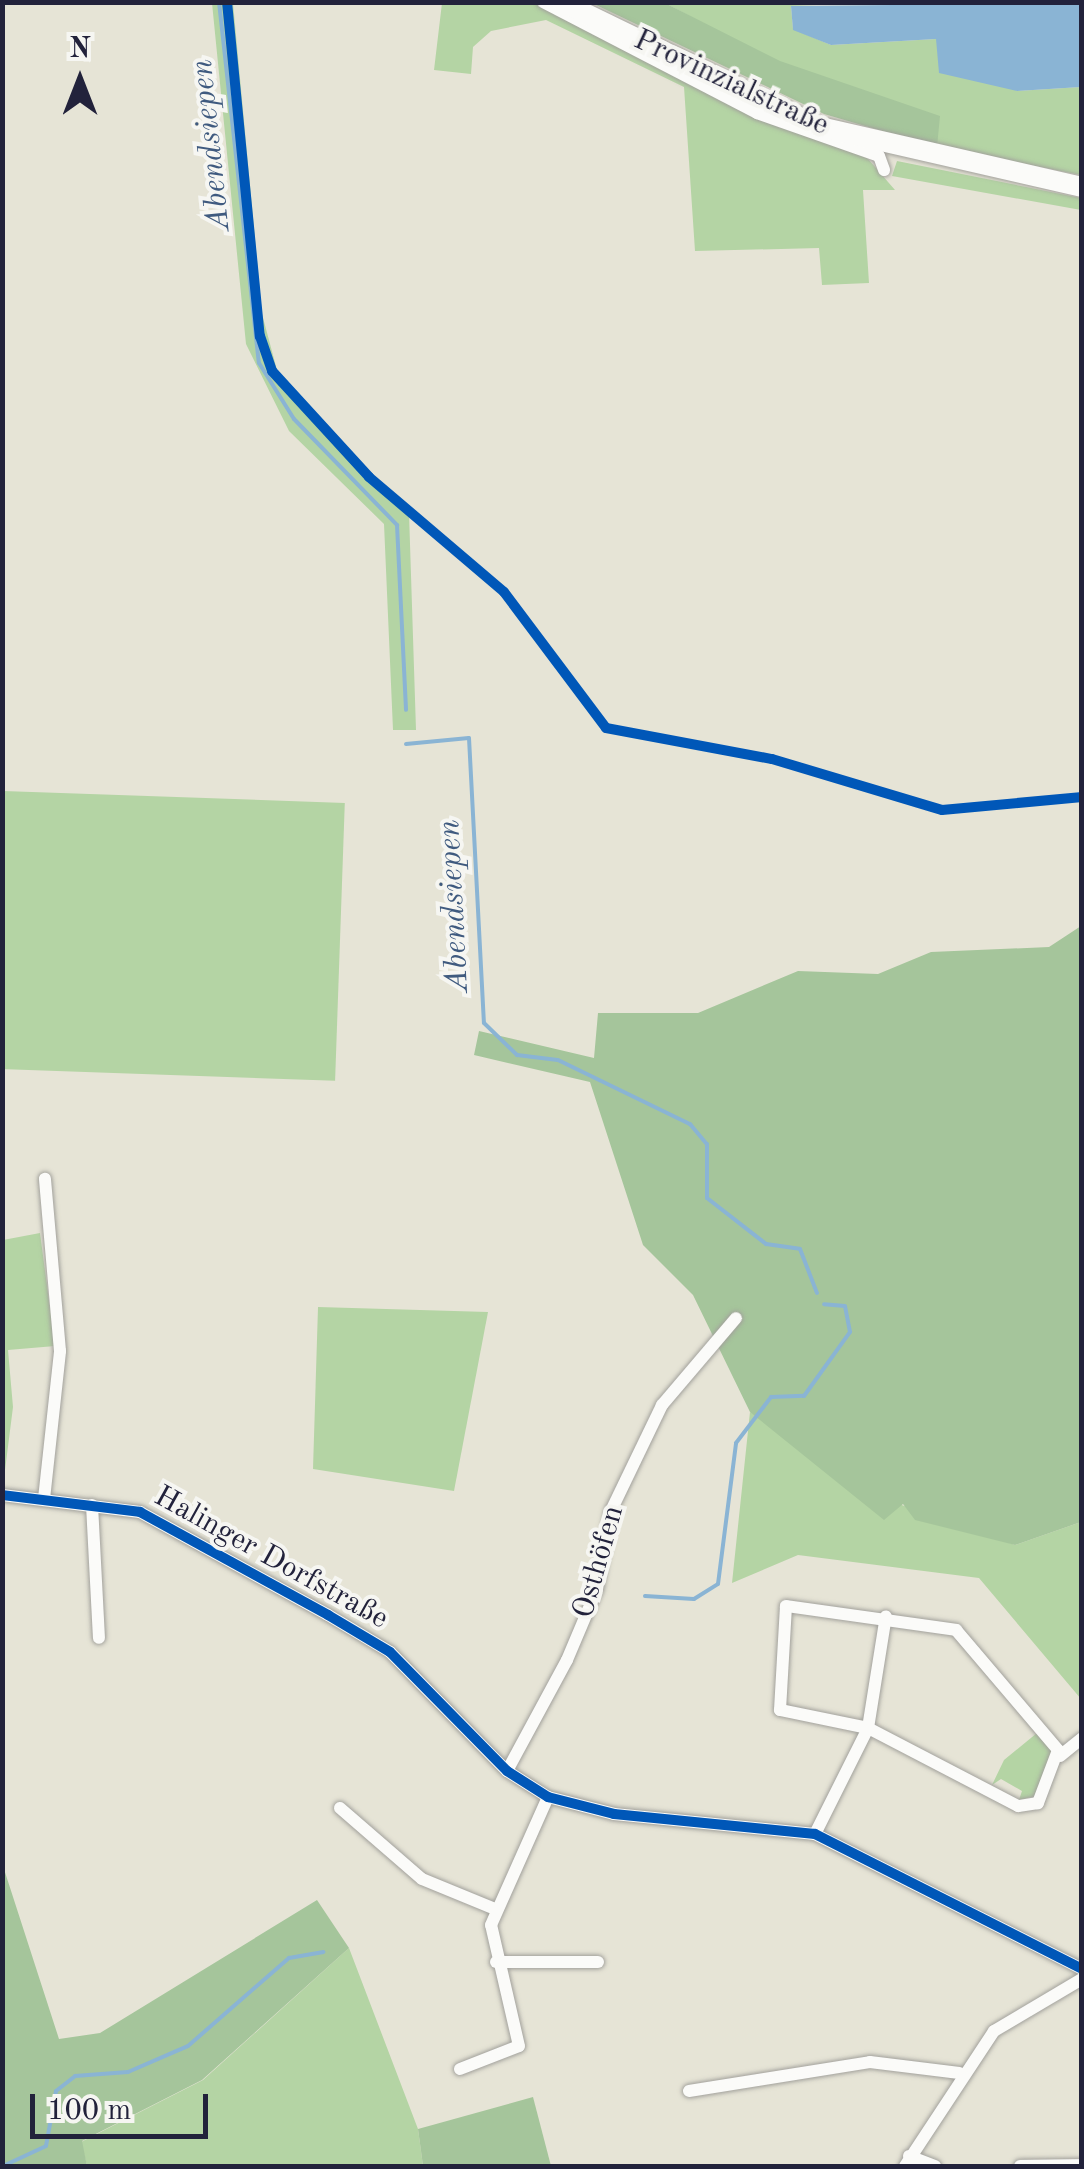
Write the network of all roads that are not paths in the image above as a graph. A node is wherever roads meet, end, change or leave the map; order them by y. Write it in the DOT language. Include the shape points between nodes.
graph roads {
  1 [pos="543,2"];
  2 [pos="562,2"];
  3 [pos="884,170"];
  4 [pos="1082,187"];
  5 [pos="44,1179"];
  6 [pos="736,1318"];
  7 [pos="2,1496"];
  8 [pos="44,1499"];
  9 [pos="92,1505"];
  10 [pos="886,1616"];
  11 [pos="98,1638"];
  12 [pos="868,1728"];
  13 [pos="1082,1738"];
  14 [pos="1060,1756"];
  15 [pos="507,1772"];
  16 [pos="548,1797"];
  17 [pos="340,1808"];
  18 [pos="815,1834"];
  19 [pos="495,1909"];
  20 [pos="496,1962"];
  21 [pos="598,1962"];
  22 [pos="1082,1969"];
  23 [pos="1082,1978"];
  24 [pos="460,2069"];
  25 [pos="959,2074"];
  26 [pos="689,2090"];
  27 [pos="907,2161"];
  28 [pos="1082,2165"];
  29 [pos="934,2166"];
  30 [pos="1020,2166"];
  1 -- 3 [label="street, Provinzialstraße" via="757,113 879,156"];
  2 -- 4 [label="main road, Provinzialstraße" via="820,127"];
  5 -- 8 [label="street" via="60,1351"];
  6 -- 15 [label="street, Osthöfen" via="662,1405 611,1510 597,1589"];
  7 -- 8 [label="street, Halinger Dorfstraße"];
  8 -- 9 [label="street, Halinger Dorfstraße"];
  9 -- 11 [label="street"];
  9 -- 15 [label="street, Halinger Dorfstraße" via="140,1512 390,1652"];
  10 -- 12 [label="street"];
  10 -- 12 [label="street" via="800,1605 783,1614 780,1710"];
  10 -- 14 [label="street" via="956,1630"];
  12 -- 14 [label="street" via="1029,1810"];
  12 -- 18 [label="street"];
  13 -- 14 [label="street"];
  15 -- 16 [label="street, Halinger Dorfstraße"];
  16 -- 18 [label="street, Halinger Dorfstraße" via="614,1814"];
  16 -- 19 [label="street"];
  17 -- 19 [label="street" via="422,1879"];
  18 -- 22 [label="street, Halinger Dorfstraße"];
  19 -- 20 [label="street"];
  20 -- 21 [label="street"];
  20 -- 24 [label="street" via="519,2046"];
  23 -- 25 [label="street" via="1008,2018"];
  25 -- 26 [label="street" via="870,2062"];
  25 -- 27 [label="street"];
  27 -- 29 [label="street"];
  28 -- 30 [label="street"];
}
